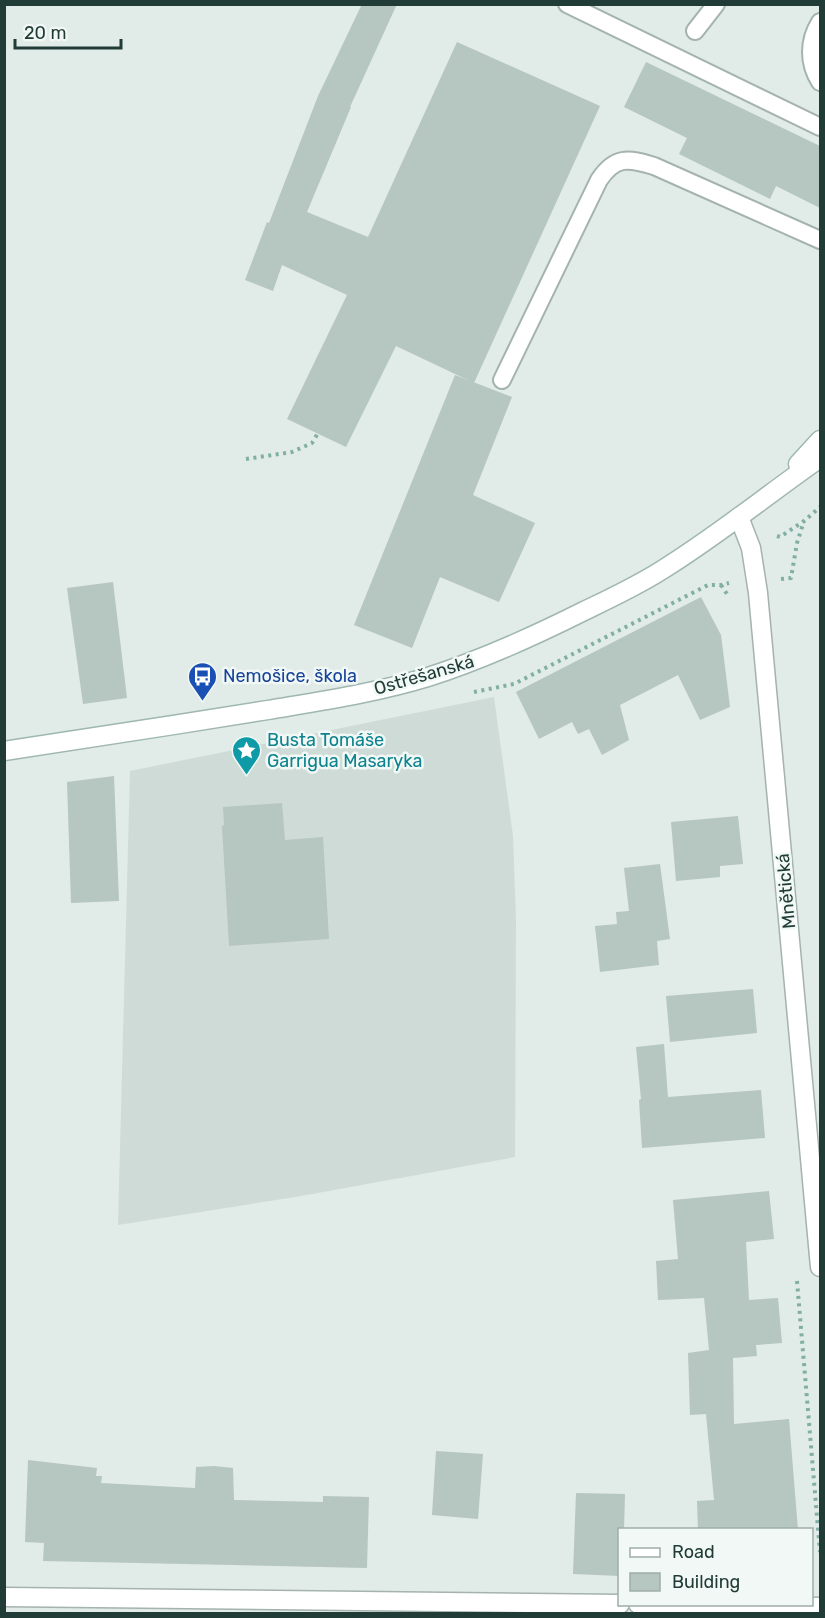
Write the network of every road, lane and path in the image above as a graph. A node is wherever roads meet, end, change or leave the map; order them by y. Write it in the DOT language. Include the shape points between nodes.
graph roads {
  1 [pos="567,4"];
  2 [pos="716,4"];
  3 [pos="820,22"];
  4 [pos="695,31"];
  5 [pos="820,82"];
  6 [pos="820,127"];
  7 [pos="820,240"];
  8 [pos="502,380"];
  9 [pos="318,433"];
  10 [pos="820,440"];
  11 [pos="820,458"];
  12 [pos="246,459"];
  13 [pos="770,493"];
  14 [pos="820,507"];
  15 [pos="739,517"];
  16 [pos="4,751"];
  17 [pos="820,1267"];
  18 [pos="4,1597"];
  19 [pos="618,1604"];
  20 [pos="729,1606"];
  21 [pos="820,1607"];
  1 -- 6 [label="lane"];
  2 -- 4 [label="lane"];
  3 -- 5 [label="lane" via="811,48 811,61"];
  7 -- 8 [label="lane" via="654,166 622,160 599,180"];
  9 -- 12 [label="path" via="312,443 292,452"];
  10 -- 13 [label="street"];
  11 -- 13 [label="street"];
  13 -- 15 [label="street, Ostřešanská"];
  14 -- 15 [label="path" via="780,537"];
  15 -- 16 [label="street, Ostřešanská" via="660,572 598,605 534,636 426,677 330,699"];
  15 -- 17 [label="street, Mnětická" via="751,548 758,594"];
  18 -- 19 [label="street"];
  20 -- 21 [label="street"];
}
